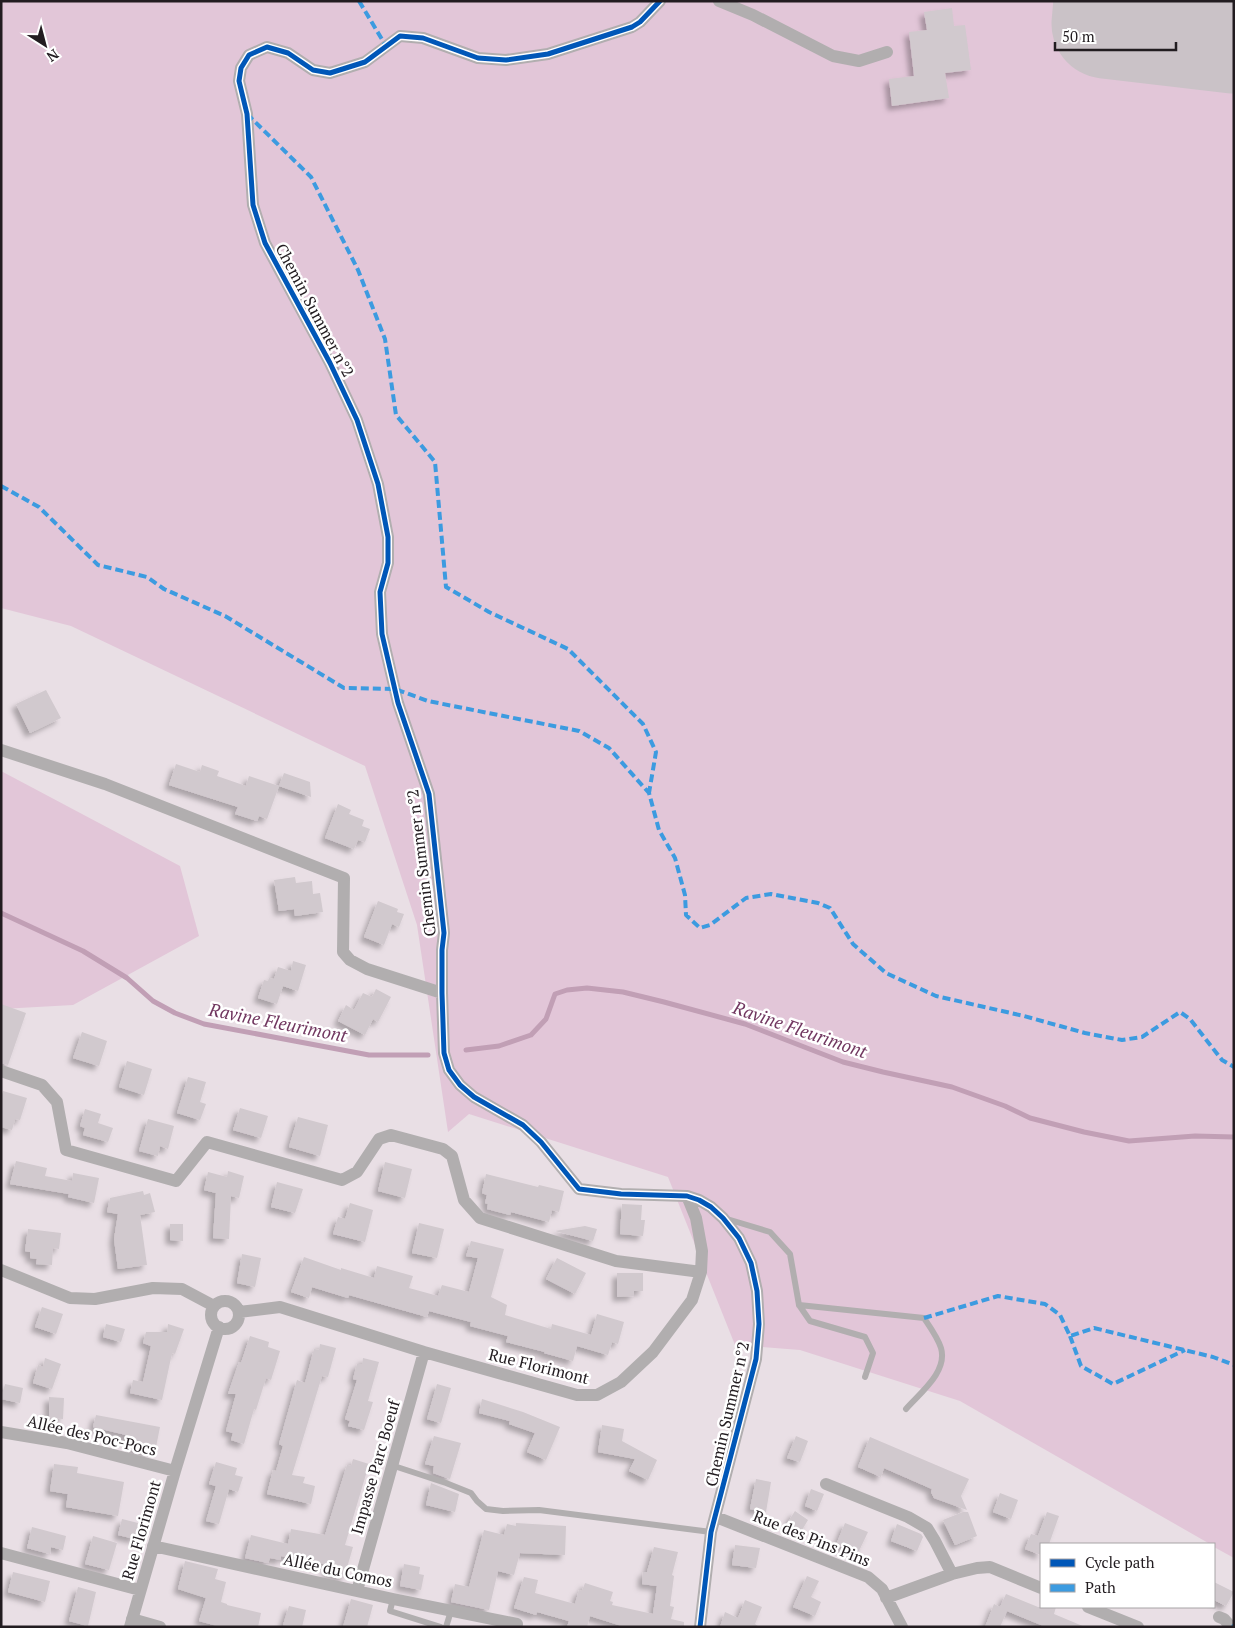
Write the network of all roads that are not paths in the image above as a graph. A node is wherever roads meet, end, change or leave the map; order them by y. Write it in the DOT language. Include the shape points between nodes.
graph roads {
  1 [pos="660,1"];
  2 [pos="719,1"];
  3 [pos="887,52"];
  4 [pos="1,750"];
  5 [pos="442,993"];
  6 [pos="1,1071"];
  7 [pos="687,1196"];
  8 [pos="723,1218"];
  9 [pos="1,1270"];
  10 [pos="701,1272"];
  11 [pos="799,1305"];
  12 [pos="214,1306"];
  13 [pos="239,1312"];
  14 [pos="219,1328"];
  15 [pos="424,1352"];
  16 [pos="865,1376"];
  17 [pos="906,1409"];
  18 [pos="1,1432"];
  19 [pos="391,1465"];
  20 [pos="175,1471"];
  21 [pos="826,1484"];
  22 [pos="716,1517"];
  23 [pos="711,1532"];
  24 [pos="154,1546"];
  25 [pos="1,1553"];
  26 [pos="952,1574"];
  27 [pos="1040,1588"];
  28 [pos="140,1590"];
  29 [pos="357,1591"];
  30 [pos="886,1598"];
  31 [pos="393,1599"];
  32 [pos="1090,1608"];
  33 [pos="451,1611"];
  34 [pos="1219,1617"];
  35 [pos="131,1623"];
  36 [pos="517,1624"];
  37 [pos="160,1627"];
  38 [pos="441,1627"];
  39 [pos="446,1627"];
  40 [pos="700,1627"];
  41 [pos="902,1627"];
  42 [pos="1138,1627"];
  43 [pos="1231,1627"];
  1 -- 5 [label="street, Chemin Summer n°2" via="640,22 624,31 548,54 506,60 478,58 423,38 400,36 365,62 330,73 313,70 288,52 266,47 249,54 239,81 247,114 253,205 265,243 357,420 378,484 388,537 388,563 380,592 382,634 398,703 429,794 444,932"];
  2 -- 3 [label="street" via="833,56 859,61"];
  4 -- 5 [label="street" via="105,784 344,878 343,952 367,969"];
  5 -- 7 [label="street, Chemin Summer n°2" via="444,1053 448,1070 474,1097 523,1125 579,1188 621,1194"];
  6 -- 10 [label="street" via="42,1085 57,1102 66,1150 176,1181 207,1142 342,1180 357,1172 379,1139 391,1135 443,1149 452,1156 464,1200 480,1218 616,1261"];
  7 -- 8 [label="street, Chemin Summer n°2" via="711,1207"];
  7 -- 10 [label="street, Rue Florimont" via="700,1237"];
  8 -- 11 [label="lane" via="770,1232 790,1254"];
  8 -- 22 [label="street, Chemin Summer n°2" via="739,1238 751,1263 759,1324 756,1359"];
  9 -- 12 [label="street" via="70,1298 95,1299 153,1288 182,1289"];
  10 -- 15 [label="street, Rue Florimont" via="692,1300 653,1352 621,1382 597,1395 577,1395"];
  11 -- 16 [label="lane" via="810,1321 865,1337 873,1353"];
  11 -- 17 [label="lane" via="924,1318 942,1348 941,1366"];
  12 -- 13 [label="street" via="227,1301"];
  12 -- 14 [label="street" via="211,1312"];
  13 -- 14 [label="street" via="233,1326"];
  13 -- 15 [label="street, Rue Florimont" via="280,1307"];
  14 -- 20 [label="street, Rue Florimont"];
  15 -- 19 [label="street, Impasse Parc Boeuf"];
  18 -- 20 [label="street, Allée des Poc-Pocs" via="67,1443"];
  19 -- 23 [label="lane" via="471,1493 486,1509 539,1510"];
  19 -- 29 [label="street, Impasse Parc Boeuf"];
  20 -- 24 [label="street, Rue Florimont"];
  21 -- 26 [label="street" via="908,1517 926,1528"];
  22 -- 23 [label="street, Chemin Summer n°2"];
  22 -- 30 [label="street, Rue des Pins Pins" via="868,1577"];
  23 -- 40 [label="street, Chemin Summer n°2"];
  24 -- 28 [label="street, Rue Florimont"];
  24 -- 29 [label="street, Allée du Comos"];
  25 -- 28 [label="street"];
  26 -- 27 [label="street" via="990,1567"];
  26 -- 30 [label="street"];
  28 -- 35 [label="street, Rue Florimont"];
  29 -- 31 [label="street, Allée du Comos"];
  30 -- 41 [label="street, Rue des Pins Pins"];
  31 -- 33 [label="street, Allée du Comos"];
  31 -- 38 [label="lane" via="390,1611"];
  32 -- 42 [label="street"];
  33 -- 36 [label="street, Allée du Comos"];
  33 -- 39 [label="lane"];
  34 -- 43 [label="street"];
  35 -- 37 [label="street"];
}
